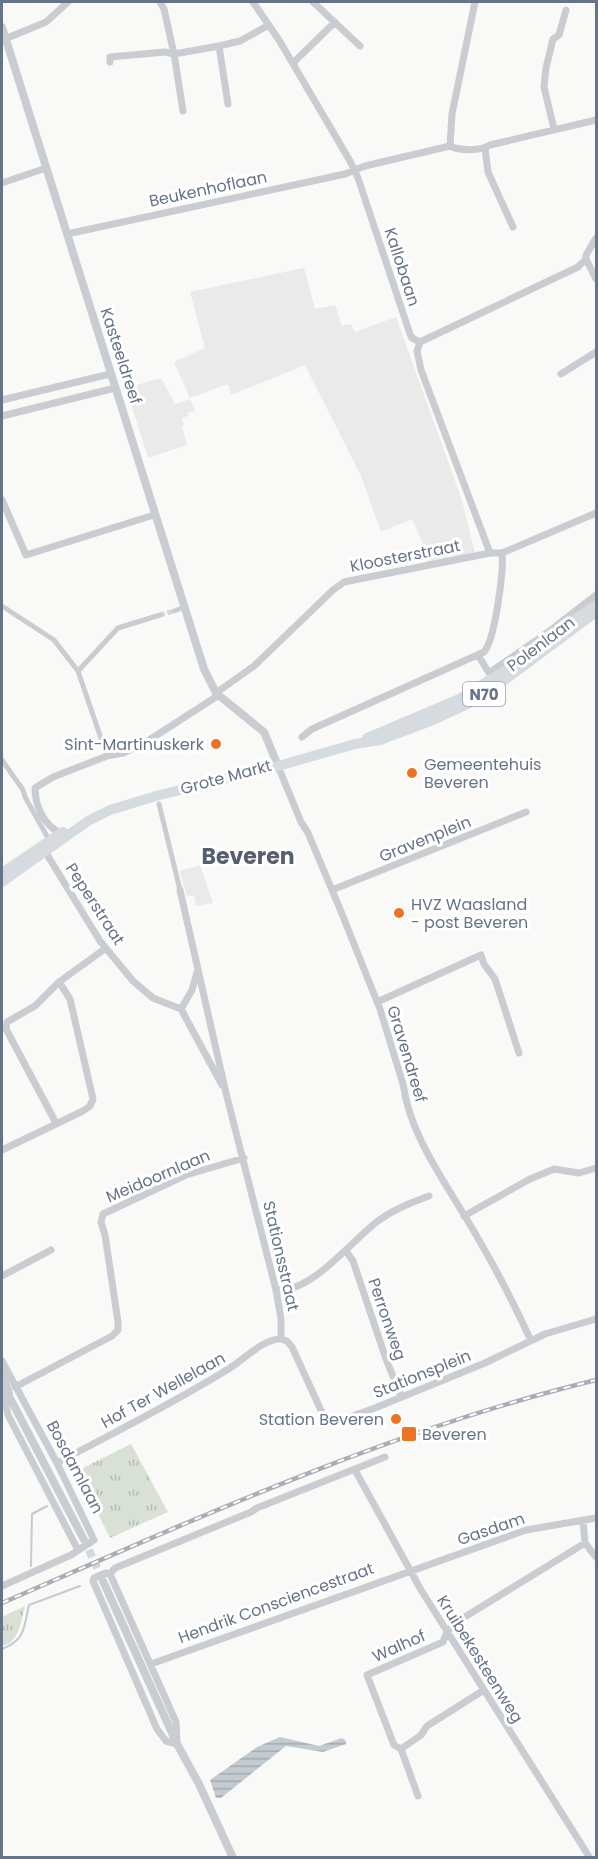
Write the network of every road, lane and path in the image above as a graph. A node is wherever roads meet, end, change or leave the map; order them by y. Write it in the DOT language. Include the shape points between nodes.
graph roads {
  1 [pos="68,2"];
  2 [pos="160,2"];
  3 [pos="253,2"];
  4 [pos="313,2"];
  5 [pos="475,2"];
  6 [pos="566,10"];
  7 [pos="335,22"];
  8 [pos="269,25"];
  9 [pos="2,27"];
  10 [pos="5,39"];
  11 [pos="219,46"];
  12 [pos="360,46"];
  13 [pos="174,54"];
  14 [pos="110,62"];
  15 [pos="293,63"];
  16 [pos="228,104"];
  17 [pos="183,111"];
  18 [pos="597,120"];
  19 [pos="554,129"];
  20 [pos="450,146"];
  21 [pos="485,148"];
  22 [pos="46,168"];
  23 [pos="355,170"];
  24 [pos="2,183"];
  25 [pos="513,227"];
  26 [pos="66,234"];
  27 [pos="597,238"];
  28 [pos="586,259"];
  29 [pos="597,279"];
  30 [pos="420,342"];
  31 [pos="597,352"];
  32 [pos="110,374"];
  33 [pos="561,374"];
  34 [pos="91,378"];
  35 [pos="115,388"];
  36 [pos="95,393"];
  37 [pos="2,400"];
  38 [pos="2,416"];
  39 [pos="2,501"];
  40 [pos="597,513"];
  41 [pos="154,515"];
  42 [pos="502,553"];
  43 [pos="490,554"];
  44 [pos="597,595"];
  45 [pos="597,605"];
  46 [pos="2,606"];
  47 [pos="185,607"];
  48 [pos="174,611"];
  49 [pos="597,612"];
  50 [pos="160,615"];
  51 [pos="478,655"];
  52 [pos="78,671"];
  53 [pos="218,694"];
  54 [pos="302,737"];
  55 [pos="355,744"];
  56 [pos="107,756"];
  57 [pos="2,760"];
  58 [pos="278,765"];
  59 [pos="35,788"];
  60 [pos="23,790"];
  61 [pos="159,804"];
  62 [pos="526,812"];
  63 [pos="87,821"];
  64 [pos="60,833"];
  65 [pos="47,846"];
  66 [pos="2,873"];
  67 [pos="2,882"];
  68 [pos="180,890"];
  69 [pos="332,890"];
  70 [pos="106,948"];
  71 [pos="198,970"];
  72 [pos="59,982"];
  73 [pos="377,1002"];
  74 [pos="181,1009"];
  75 [pos="519,1053"];
  76 [pos="222,1056"];
  77 [pos="209,1061"];
  78 [pos="226,1093"];
  79 [pos="56,1123"];
  80 [pos="2,1150"];
  81 [pos="243,1158"];
  82 [pos="597,1167"];
  83 [pos="429,1196"];
  84 [pos="464,1216"];
  85 [pos="51,1250"];
  86 [pos="346,1251"];
  87 [pos="2,1276"];
  88 [pos="276,1290"];
  89 [pos="597,1319"];
  90 [pos="281,1339"];
  91 [pos="531,1341"];
  92 [pos="2,1361"];
  93 [pos="2,1373"];
  94 [pos="15,1387"];
  95 [pos="2,1388"];
  96 [pos="401,1396"];
  97 [pos="11,1400"];
  98 [pos="385,1457"];
  99 [pos="57,1463"];
  100 [pos="355,1470"];
  101 [pos="597,1518"];
  102 [pos="583,1520"];
  103 [pos="84,1538"];
  104 [pos="585,1543"];
  105 [pos="78,1550"];
  106 [pos="597,1557"];
  107 [pos="411,1570"];
  108 [pos="110,1574"];
  109 [pos="103,1581"];
  110 [pos="2,1586"];
  111 [pos="447,1632"];
  112 [pos="151,1664"];
  113 [pos="484,1690"];
  114 [pos="177,1744"];
  115 [pos="401,1749"];
  116 [pos="418,1796"];
  117 [pos="233,1857"];
  118 [pos="590,1857"];
  1 -- 10 [label="street" via="46,22"];
  2 -- 13 [label="street"];
  3 -- 8 [label="street, Kallobaan"];
  4 -- 7 [label="street"];
  5 -- 20 [label="street" via="452,114"];
  6 -- 19 [label="street" via="559,35 553,39 544,87"];
  7 -- 12 [label="street"];
  7 -- 15 [label="street"];
  8 -- 11 [label="street" via="240,41"];
  8 -- 15 [label="street, Kallobaan"];
  9 -- 10 [label="street, Kasteeldreef"];
  10 -- 22 [label="street, Kasteeldreef"];
  11 -- 13 [label="street"];
  11 -- 16 [label="street"];
  13 -- 14 [label="street" via="110,57"];
  13 -- 17 [label="street"];
  15 -- 23 [label="street, Kallobaan"];
  18 -- 19 [label="street, Beukenhoflaan"];
  19 -- 21 [label="street, Beukenhoflaan"];
  20 -- 21 [label="street, Beukenhoflaan" via="463,150"];
  20 -- 23 [label="street, Beukenhoflaan"];
  21 -- 25 [label="street" via="488,172"];
  22 -- 24 [label="street"];
  22 -- 26 [label="street, Kasteeldreef"];
  23 -- 26 [label="street, Beukenhoflaan"];
  23 -- 30 [label="street, Kallobaan" via="410,334"];
  26 -- 32 [label="street, Kasteeldreef"];
  27 -- 28 [label="street"];
  28 -- 29 [label="street"];
  28 -- 30 [label="street" via="559,277"];
  30 -- 43 [label="street" via="417,351 421,370"];
  31 -- 33 [label="street"];
  32 -- 34 [label="street"];
  32 -- 35 [label="street, Kasteeldreef"];
  34 -- 36 [label="street" via="96,384"];
  34 -- 37 [label="street"];
  35 -- 36 [label="street"];
  35 -- 41 [label="street, Kasteeldreef"];
  36 -- 38 [label="street"];
  39 -- 41 [label="street" via="26,555"];
  40 -- 42 [label="street, Kloosterstraat"];
  41 -- 47 [label="street, Kasteeldreef"];
  42 -- 43 [label="street, Kloosterstraat"];
  42 -- 51 [label="street" via="492,634 488,648"];
  43 -- 53 [label="street, Kloosterstraat" via="344,582"];
  44 -- 51 [label="street, Polenlaan" via="489,673"];
  45 -- 55 [label="main road, Polenlaan / N70" via="522,660 459,699"];
  46 -- 52 [label="street" via="54,639"];
  47 -- 48 [label="street"];
  47 -- 53 [label="street, Kasteeldreef" via="204,669"];
  49 -- 55 [label="main road, Polenlaan / N70" via="470,703 380,740"];
  50 -- 52 [label="street" via="118,628"];
  51 -- 54 [label="street" via="312,729"];
  52 -- 56 [label="street"];
  53 -- 56 [label="street" via="146,742"];
  53 -- 58 [label="street, Grote Markt" via="264,732"];
  55 -- 58 [label="main road, Polenlaan / N70"];
  56 -- 59 [label="street"];
  57 -- 60 [label="street"];
  58 -- 63 [label="main road, Grote Markt / N70" via="139,801"];
  58 -- 69 [label="street, Gravendreef"];
  59 -- 60 [label="street"];
  59 -- 64 [label="street" via="37,806 48,825"];
  60 -- 65 [label="street"];
  61 -- 68 [label="street, Stationsstraat"];
  62 -- 69 [label="street, Gravenplein"];
  63 -- 64 [label="main road, Grote Markt / N70"];
  63 -- 65 [label="main road, Grote Markt / N70"];
  64 -- 65 [label="main road, Grote Markt / N70"];
  65 -- 66 [label="main road, N70"];
  65 -- 67 [label="main road, N70"];
  65 -- 70 [label="street, Peperstraat" via="78,908"];
  68 -- 71 [label="street, Stationsstraat"];
  69 -- 73 [label="street, Gravendreef"];
  70 -- 72 [label="street"];
  70 -- 74 [label="street, Peperstraat" via="142,990"];
  71 -- 74 [label="street"];
  71 -- 76 [label="street, Stationsstraat"];
  72 -- 79 [label="street" via="70,999 93,1099 83,1111"];
  72 -- 79 [label="street" via="35,1006 8,1022 6,1029"];
  73 -- 75 [label="street" via="481,955 495,979"];
  73 -- 84 [label="street, Gravendreef" via="421,1144"];
  74 -- 77 [label="street, Stationsstraat"];
  76 -- 77 [label="street"];
  76 -- 78 [label="street, Stationsstraat"];
  77 -- 78 [label="street, Stationsstraat"];
  78 -- 81 [label="street, Stationsstraat"];
  79 -- 80 [label="street"];
  81 -- 88 [label="street, Stationsstraat"];
  81 -- 94 [label="street, Meidoornlaan" via="186,1175 103,1214 118,1330"];
  82 -- 84 [label="street" via="579,1173 554,1169"];
  83 -- 86 [label="street" via="384,1217"];
  84 -- 91 [label="street, Gravendreef"];
  85 -- 87 [label="street"];
  86 -- 88 [label="street" via="297,1287"];
  86 -- 96 [label="street, Perronweg"];
  88 -- 90 [label="street, Stationsstraat"];
  89 -- 91 [label="street, Stationsplein"];
  90 -- 96 [label="street, Stationsplein" via="292,1347 329,1423"];
  90 -- 99 [label="street, Hof Ter Wellelaan" via="272,1339 185,1395"];
  91 -- 96 [label="street, Stationsplein"];
  92 -- 94 [label="street, Bosdamlaan"];
  93 -- 97 [label="street, Bosdamlaan"];
  94 -- 99 [label="street, Bosdamlaan"];
  95 -- 97 [label="street, Bosdamlaan"];
  95 -- 105 [label="street, Bosdamlaan" via="8,1415"];
  97 -- 103 [label="street, Bosdamlaan"];
  98 -- 100 [label="street"];
  99 -- 105 [label="street, Bosdamlaan" via="94,1540"];
  100 -- 107 [label="street, Kruibekesteenweg"];
  100 -- 108 [label="street" via="115,1568"];
  101 -- 102 [label="street, Gasdam"];
  102 -- 104 [label="street"];
  102 -- 107 [label="street, Gasdam" via="526,1530"];
  104 -- 106 [label="street"];
  104 -- 111 [label="street" via="455,1623"];
  105 -- 110 [label="street"];
  107 -- 111 [label="street, Kruibekesteenweg"];
  107 -- 112 [label="street, Hendrik Consciencestraat"];
  108 -- 112 [label="street"];
  108 -- 114 [label="street" via="93,1581 157,1729 166,1741"];
  109 -- 114 [label="street"];
  111 -- 113 [label="street, Kruibekesteenweg"];
  111 -- 115 [label="street, Walhof" via="443,1642 367,1675 394,1745"];
  112 -- 114 [label="street" via="176,1722"];
  113 -- 115 [label="street" via="427,1726"];
  113 -- 118 [label="street, Kruibekesteenweg"];
  114 -- 117 [label="street"];
  115 -- 116 [label="street, Walhof"];
}
